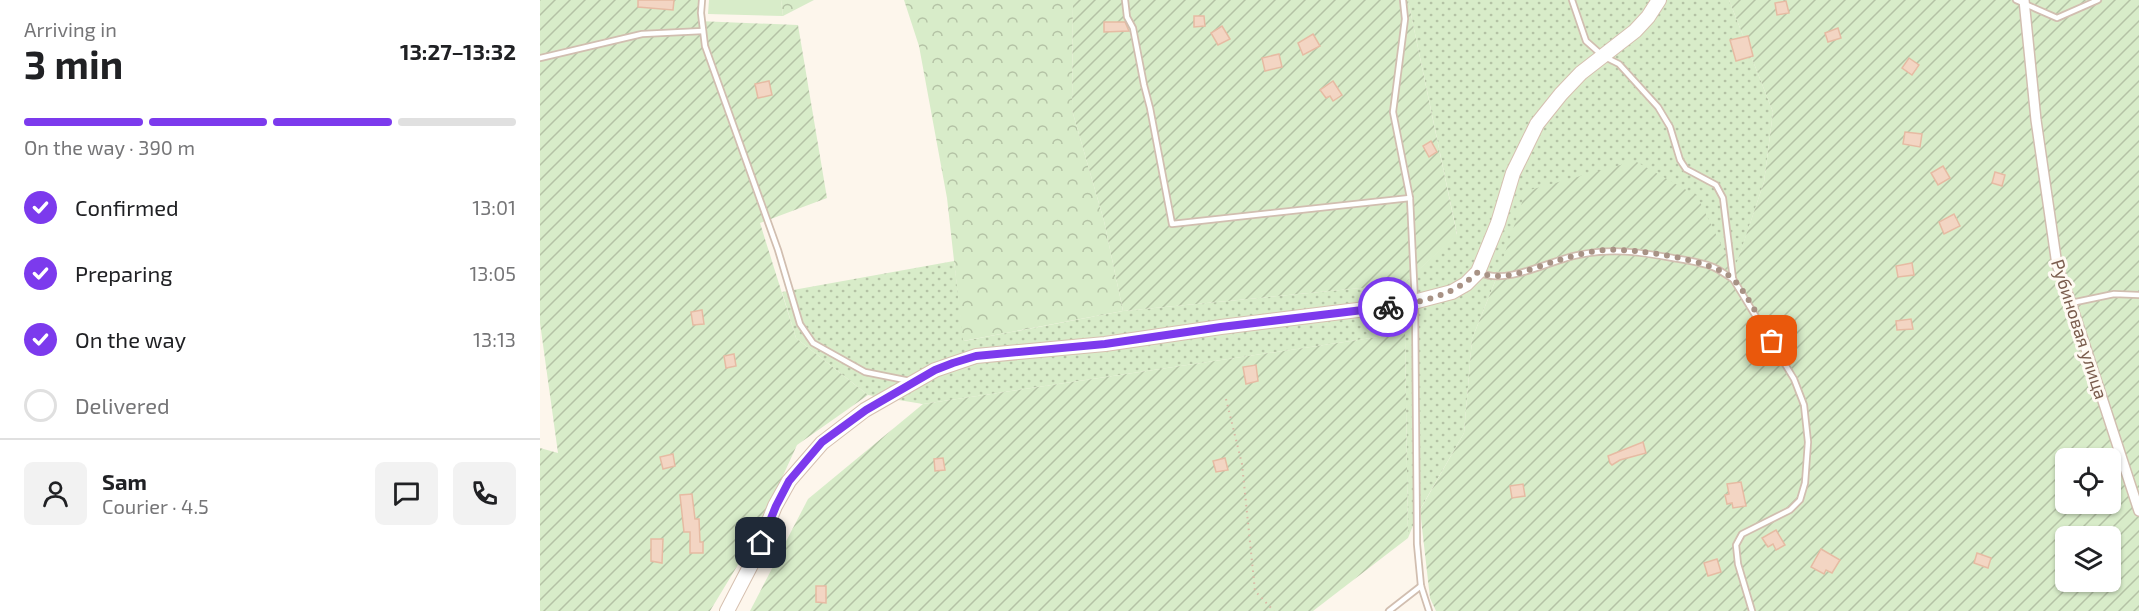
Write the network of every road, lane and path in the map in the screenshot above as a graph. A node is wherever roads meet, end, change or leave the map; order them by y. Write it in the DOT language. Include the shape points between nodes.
graph roads {
  1 [pos="702,0"];
  2 [pos="1125,0"];
  3 [pos="1403,0"];
  4 [pos="1572,0"];
  5 [pos="1659,0"];
  6 [pos="2098,0"];
  7 [pos="2022,1"];
  8 [pos="703,31"];
  9 [pos="1603,56"];
  10 [pos="540,58"];
  11 [pos="1410,198"];
  12 [pos="1478,272"];
  13 [pos="1733,279"];
  14 [pos="2139,295"];
  15 [pos="1416,302"];
  16 [pos="2071,303"];
  17 [pos="912,382"];
  18 [pos="1226,399"];
  19 [pos="2139,511"];
  20 [pos="1421,586"];
  21 [pos="727,611"];
  22 [pos="1274,611"];
  23 [pos="1389,611"];
  24 [pos="1429,611"];
  25 [pos="1752,611"];
  1 -- 8 [label="lane"];
  2 -- 11 [label="lane" via="1172,224"];
  3 -- 11 [label="lane" via="1405,19 1393,112"];
  4 -- 9 [label="lane" via="1586,41"];
  5 -- 9 [label="street" via="1635,31"];
  6 -- 7 [label="lane" via="2057,18"];
  7 -- 16 [label="street, Рубиновая улица" via="2056,265"];
  8 -- 10 [label="lane" via="642,33"];
  8 -- 17 [label="lane" via="800,324 813,343 865,372"];
  9 -- 12 [label="street" via="1581,73 1537,124 1514,173"];
  9 -- 13 [label="lane" via="1619,64 1658,107 1686,169 1716,185 1723,198"];
  11 -- 15 [label="lane"];
  12 -- 13 [label="lane" via="1488,277 1512,275 1576,255 1631,250 1692,261"];
  12 -- 15 [label="street" via="1452,292"];
  13 -- 25 [label="lane" via="1794,379 1804,405 1808,442 1800,500 1790,510 1742,534 1736,545"];
  14 -- 16 [label="lane" via="2114,294"];
  15 -- 17 [label="street" via="1105,344 976,356"];
  15 -- 20 [label="lane" via="1416,544"];
  16 -- 19 [label="street, Рубиновая улица"];
  17 -- 21 [label="street" via="822,442 789,481"];
  18 -- 22 [label="path" via="1242,464 1254,591"];
  20 -- 23 [label="lane"];
  20 -- 24 [label="lane"];
}
